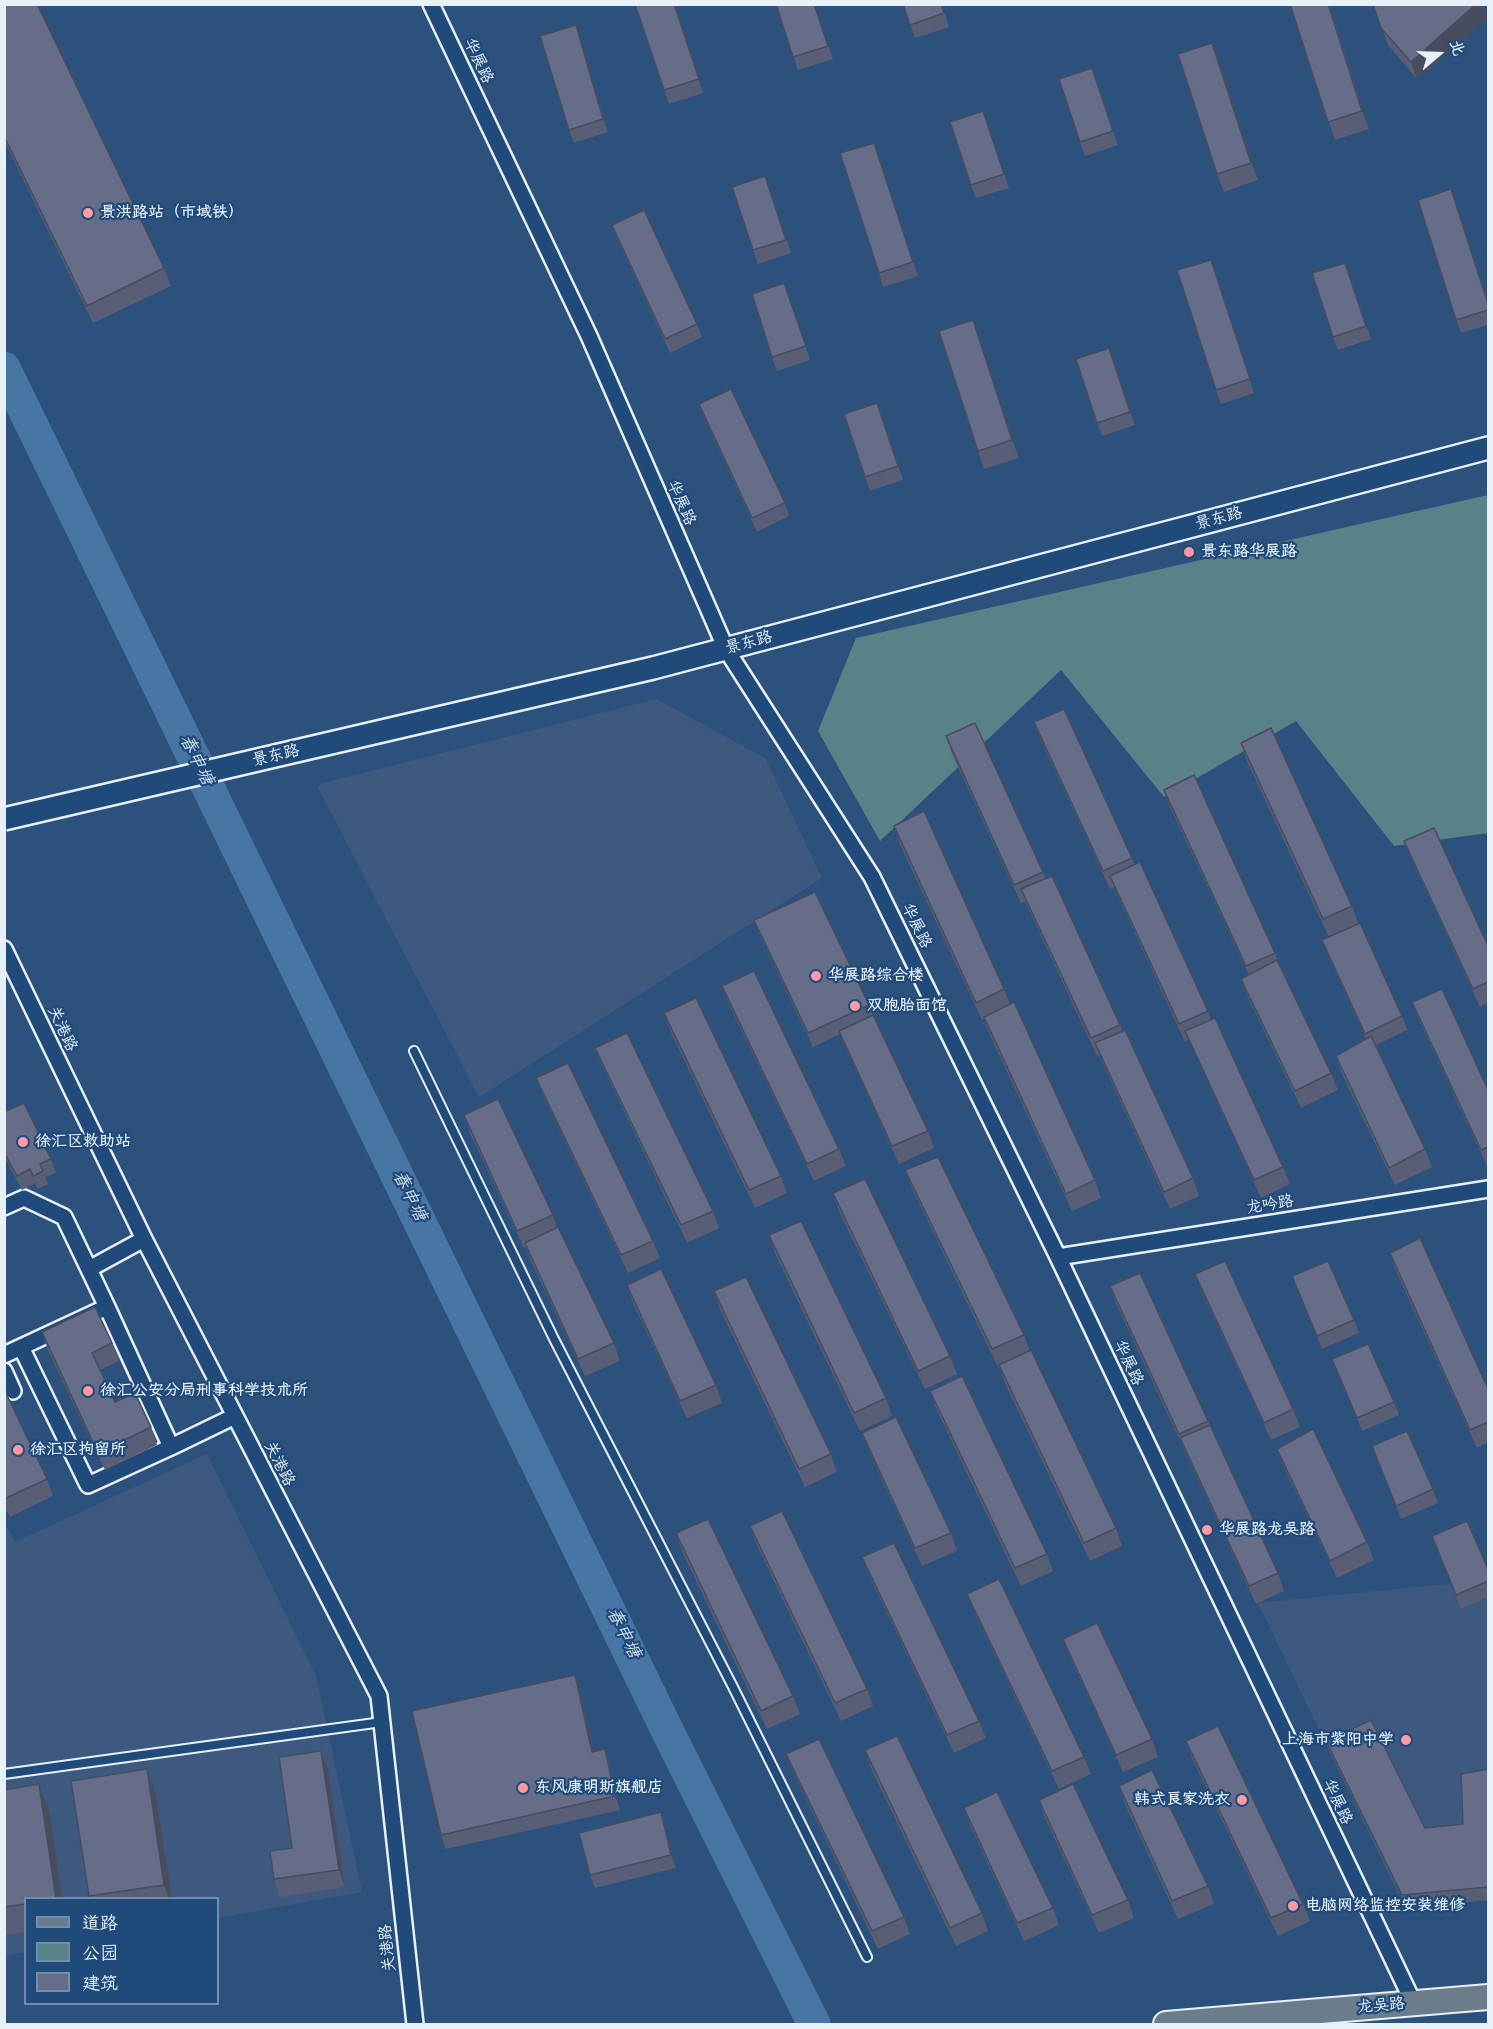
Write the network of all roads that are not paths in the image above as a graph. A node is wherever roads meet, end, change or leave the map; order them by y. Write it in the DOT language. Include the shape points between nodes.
graph roads {
  1 [pos="431,4"];
  2 [pos="1488,448"];
  3 [pos="726,649"];
  4 [pos="4,819"];
  5 [pos="4,949"];
  6 [pos="414,1051"];
  7 [pos="1488,1189"];
  8 [pos="4,1207"];
  9 [pos="144,1239"];
  10 [pos="1058,1257"];
  11 [pos="88,1269"];
  12 [pos="107,1307"];
  13 [pos="21,1347"];
  14 [pos="4,1355"];
  15 [pos="4,1371"];
  16 [pos="13,1391"];
  17 [pos="235,1416"];
  18 [pos="171,1447"];
  19 [pos="382,1722"];
  20 [pos="4,1774"];
  21 [pos="867,1957"];
  22 [pos="1488,1998"];
  23 [pos="1414,2004"];
  24 [pos="415,2025"];
  25 [pos="1166,2025"];
  1 -- 3 [label="street, 华展路" via="589,336"];
  2 -- 3 [label="street, 景东路"];
  3 -- 4 [label="street, 景东路, bridge"];
  3 -- 10 [label="street, 华展路" via="872,877"];
  5 -- 9 [label="street, 关港路"];
  6 -- 21 [label="lane" via="554,1340"];
  7 -- 10 [label="street, 龙吟路"];
  8 -- 11 [label="street" via="24,1198 63,1217"];
  9 -- 11 [label="street"];
  9 -- 17 [label="street, 关港路"];
  10 -- 23 [label="street, 华展路"];
  11 -- 12 [label="street"];
  12 -- 13 [label="street"];
  12 -- 18 [label="street"];
  13 -- 14 [label="street"];
  13 -- 18 [label="street" via="88,1485"];
  15 -- 16 [label="street"];
  17 -- 18 [label="street"];
  17 -- 19 [label="street, 关港路" via="379,1696"];
  19 -- 20 [label="lane"];
  19 -- 24 [label="street, 关港路"];
  22 -- 23 [label="main road, 龙吴路"];
  23 -- 25 [label="main road, 龙吴路"];
}
